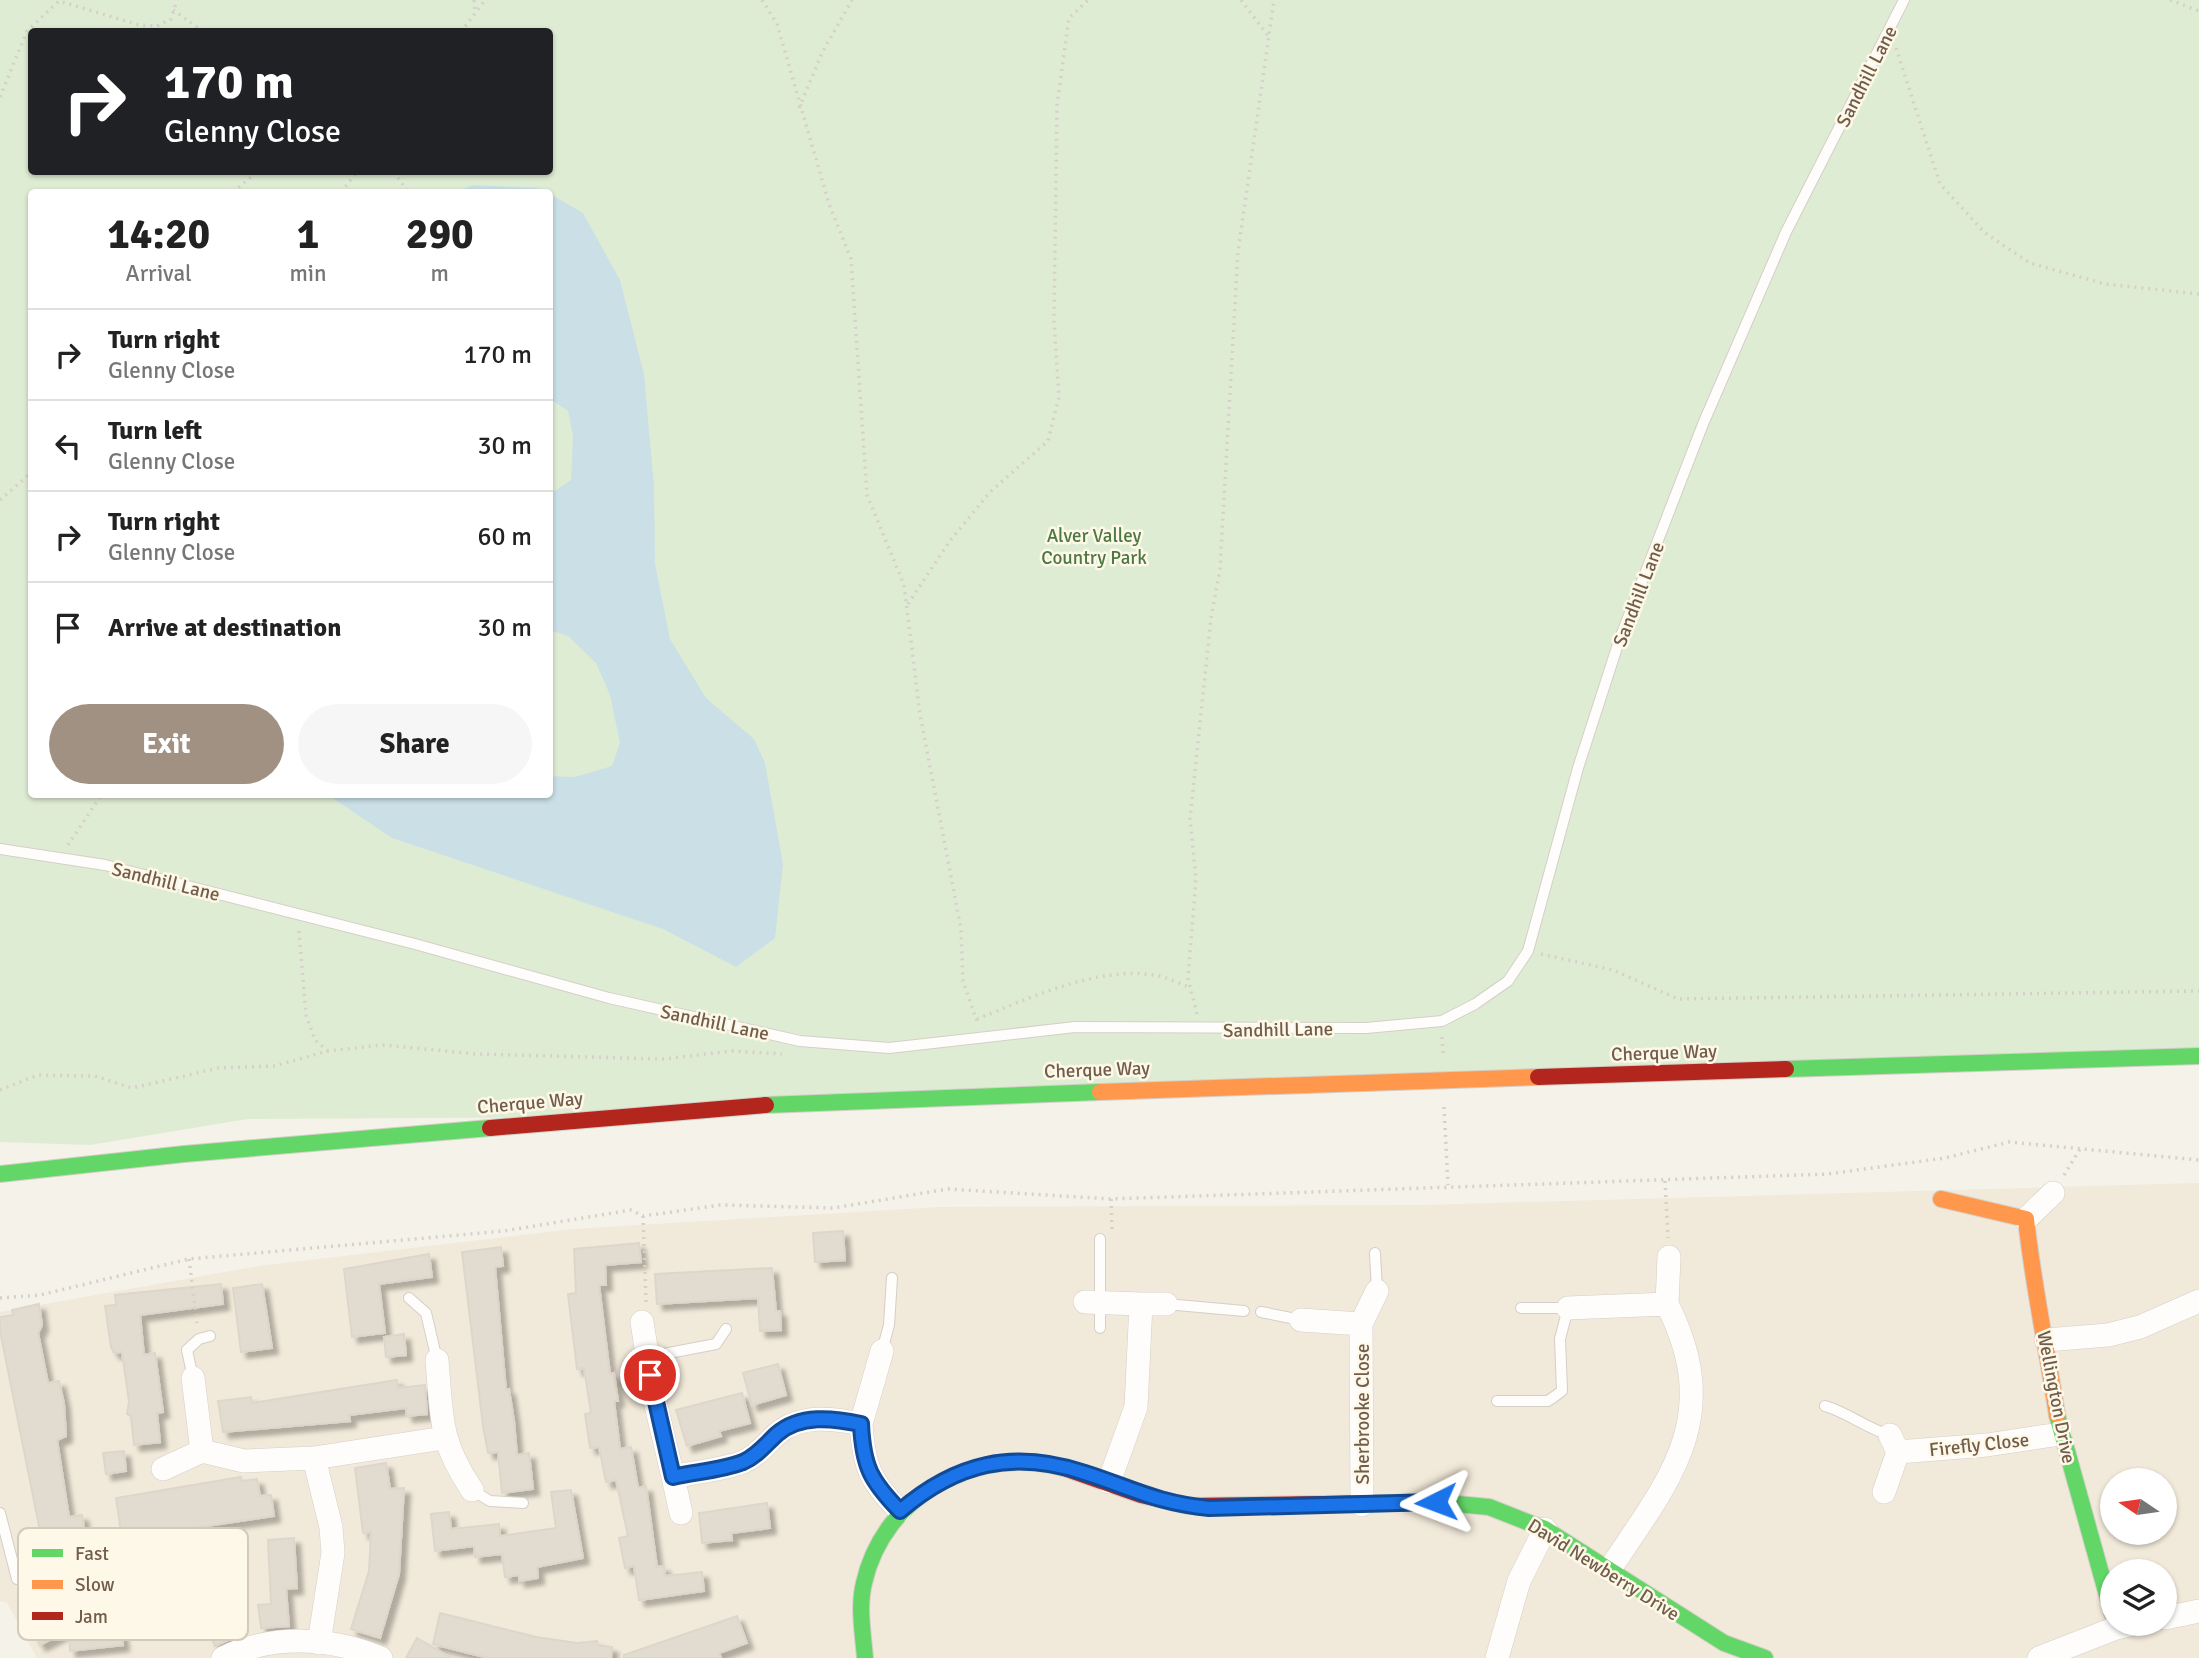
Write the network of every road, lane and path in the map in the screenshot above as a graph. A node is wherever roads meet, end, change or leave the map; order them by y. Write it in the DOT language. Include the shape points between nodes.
graph roads {
  1 [pos="177,0"];
  2 [pos="474,0"];
  3 [pos="485,0"];
  4 [pos="762,0"];
  5 [pos="852,0"];
  6 [pos="1088,0"];
  7 [pos="1241,0"];
  8 [pos="1274,0"];
  9 [pos="1904,0"];
  10 [pos="2170,0"];
  11 [pos="173,10"];
  12 [pos="2199,11"];
  13 [pos="475,12"];
  14 [pos="30,28"];
  15 [pos="198,28"];
  16 [pos="464,28"];
  17 [pos="28,30"];
  18 [pos="1890,30"];
  19 [pos="1270,39"];
  20 [pos="0,97"];
  21 [pos="799,108"];
  22 [pos="253,175"];
  23 [pos="355,175"];
  24 [pos="237,189"];
  25 [pos="343,189"];
  26 [pos="2199,294"];
  27 [pos="28,476"];
  28 [pos="0,500"];
  29 [pos="907,605"];
  30 [pos="99,798"];
  31 [pos="0,849"];
  32 [pos="59,858"];
  33 [pos="300,915"];
  34 [pos="1528,951"];
  35 [pos="1190,987"];
  36 [pos="2199,991"];
  37 [pos="976,1019"];
  38 [pos="1442,1021"];
  39 [pos="1200,1030"];
  40 [pos="982,1035"];
  41 [pos="328,1051"];
  42 [pos="785,1054"];
  43 [pos="2199,1056"];
  44 [pos="1443,1080"];
  45 [pos="0,1090"];
  46 [pos="2080,1149"];
  47 [pos="2199,1160"];
  48 [pos="0,1174"];
  49 [pos="1665,1181"];
  50 [pos="1448,1185"];
  51 [pos="2053,1193"];
  52 [pos="1941,1199"];
  53 [pos="643,1216"];
  54 [pos="2025,1219"];
  55 [pos="1100,1239"];
  56 [pos="1374,1254"];
  57 [pos="1669,1257"];
  58 [pos="189,1259"];
  59 [pos="892,1279"];
  60 [pos="1377,1291"];
  61 [pos="0,1298"];
  62 [pos="409,1298"];
  63 [pos="2199,1301"];
  64 [pos="1093,1302"];
  65 [pos="1141,1304"];
  66 [pos="1166,1304"];
  67 [pos="1667,1304"];
  68 [pos="1521,1308"];
  69 [pos="1568,1308"];
  70 [pos="1244,1311"];
  71 [pos="1261,1312"];
  72 [pos="1301,1320"];
  73 [pos="642,1322"];
  74 [pos="1361,1324"];
  75 [pos="1100,1328"];
  76 [pos="726,1329"];
  77 [pos="204,1337"];
  78 [pos="2046,1340"];
  79 [pos="882,1351"];
  80 [pos="648,1357"];
  81 [pos="437,1360"];
  82 [pos="193,1378"];
  83 [pos="1497,1401"];
  84 [pos="1825,1406"];
  85 [pos="861,1424"];
  86 [pos="2060,1434"];
  87 [pos="444,1438"];
  88 [pos="1894,1443"];
  89 [pos="202,1451"];
  90 [pos="314,1458"];
  91 [pos="163,1469"];
  92 [pos="673,1477"];
  93 [pos="1109,1482"];
  94 [pos="472,1490"];
  95 [pos="1884,1492"];
  96 [pos="523,1503"];
  97 [pos="1362,1505"];
  98 [pos="900,1511"];
  99 [pos="0,1513"];
  100 [pos="681,1513"];
  101 [pos="1545,1529"];
  102 [pos="2100,1559"];
  103 [pos="1609,1570"];
  104 [pos="0,1573"];
  105 [pos="2199,1611"];
  106 [pos="2177,1616"];
  107 [pos="2100,1631"];
  108 [pos="319,1643"];
  109 [pos="1721,1650"];
  110 [pos="223,1658"];
  111 [pos="381,1658"];
  112 [pos="865,1658"];
  113 [pos="1497,1658"];
  114 [pos="1765,1658"];
  115 [pos="2039,1658"];
  1 -- 11 [label="path"];
  2 -- 13 [label="path"];
  3 -- 13 [label="path"];
  4 -- 21 [label="path" via="777,24"];
  5 -- 21 [label="path" via="822,53"];
  6 -- 29 [label="path" via="1069,18 1057,105 1054,321 1059,397 1048,441 990,492"];
  7 -- 19 [label="path"];
  8 -- 19 [label="path"];
  9 -- 18 [label="lane, Sandhill Lane"];
  10 -- 12 [label="path"];
  11 -- 14 [label="path" via="171,19 157,26 139,25 58,1"];
  11 -- 15 [label="path"];
  13 -- 16 [label="path"];
  17 -- 20 [label="path"];
  18 -- 26 [label="path" via="1940,184 1985,233 2030,263 2105,284"];
  18 -- 34 [label="lane, Sandhill Lane" via="1786,232 1703,424 1619,641 1578,768"];
  19 -- 35 [label="path" via="1238,252 1220,569 1190,819 1196,879"];
  21 -- 29 [label="path" via="851,259 867,495 904,585"];
  22 -- 24 [label="path"];
  23 -- 25 [label="path"];
  27 -- 28 [label="path"];
  29 -- 37 [label="path" via="920,714 961,929 963,981"];
  30 -- 32 [label="path"];
  31 -- 32 [label="lane, Sandhill Lane"];
  32 -- 33 [label="lane, Sandhill Lane" via="106,865"];
  33 -- 40 [label="lane, Sandhill Lane" via="609,998 800,1041 889,1048"];
  33 -- 41 [label="path" via="298,946 306,1015 315,1040"];
  34 -- 36 [label="path" via="1614,970 1678,999"];
  34 -- 38 [label="lane, Sandhill Lane" via="1508,981"];
  35 -- 37 [label="path" via="1153,974 1094,977"];
  35 -- 39 [label="path"];
  37 -- 40 [label="path"];
  38 -- 39 [label="lane, Sandhill Lane" via="1366,1028"];
  38 -- 44 [label="path"];
  39 -- 40 [label="lane, Sandhill Lane" via="1075,1027"];
  41 -- 42 [label="path" via="383,1045 476,1054 664,1059 732,1051"];
  41 -- 45 [label="path" via="274,1066 219,1068 132,1088 94,1076 38,1075"];
  43 -- 44 [label="street, Cherque Way"];
  44 -- 48 [label="street, Cherque Way" via="815,1101 184,1154"];
  44 -- 50 [label="path"];
  46 -- 47 [label="path"];
  46 -- 49 [label="path" via="2009,1142 1945,1158 1828,1174"];
  46 -- 51 [label="path"];
  49 -- 50 [label="path"];
  49 -- 57 [label="path"];
  50 -- 53 [label="path" via="1111,1199 948,1189 833,1208 721,1206"];
  51 -- 54 [label="street"];
  52 -- 54 [label="street"];
  53 -- 58 [label="path" via="631,1210 504,1231"];
  53 -- 73 [label="path" via="647,1293"];
  54 -- 78 [label="street, Wellington Drive" via="2034,1294"];
  55 -- 64 [label="lane"];
  56 -- 60 [label="lane"];
  57 -- 67 [label="street"];
  58 -- 61 [label="path" via="40,1295"];
  58 -- 77 [label="path"];
  59 -- 79 [label="lane"];
  60 -- 74 [label="street, Sherbrooke Close"];
  62 -- 81 [label="lane" via="426,1313"];
  63 -- 78 [label="street" via="2108,1335"];
  64 -- 65 [label="street"];
  64 -- 75 [label="lane"];
  65 -- 66 [label="street"];
  65 -- 93 [label="street" via="1136,1407"];
  66 -- 70 [label="lane"];
  67 -- 69 [label="street"];
  67 -- 103 [label="street" via="1682,1334 1690,1371 1688,1432 1666,1485"];
  68 -- 69 [label="lane"];
  69 -- 83 [label="lane" via="1560,1339 1562,1391 1548,1401"];
  71 -- 72 [label="lane, Sherbrooke Close"];
  72 -- 74 [label="street, Sherbrooke Close"];
  73 -- 80 [label="street"];
  74 -- 97 [label="street, Sherbrooke Close"];
  76 -- 80 [label="lane" via="716,1344"];
  77 -- 82 [label="lane" via="187,1350"];
  78 -- 86 [label="street, Wellington Drive"];
  79 -- 85 [label="street"];
  80 -- 92 [label="street"];
  81 -- 87 [label="street"];
  82 -- 89 [label="street"];
  84 -- 88 [label="lane"];
  85 -- 92 [label="street" via="810,1419 779,1432 743,1462"];
  85 -- 98 [label="street" via="863,1456 874,1484"];
  86 -- 88 [label="street, Firefly Close" via="1987,1445"];
  86 -- 102 [label="street, Wellington Drive"];
  87 -- 90 [label="street"];
  87 -- 94 [label="street"];
  88 -- 95 [label="street"];
  89 -- 90 [label="street" via="244,1461"];
  89 -- 91 [label="street"];
  90 -- 108 [label="street" via="333,1553"];
  92 -- 100 [label="street"];
  93 -- 97 [label="street, David Newberry Drive" via="1175,1505"];
  93 -- 98 [label="street, David Newberry Drive" via="1039,1462 995,1462 948,1476"];
  94 -- 96 [label="lane" via="490,1502"];
  97 -- 101 [label="street, David Newberry Drive" via="1476,1505"];
  98 -- 112 [label="street, David Newberry Drive" via="870,1559 864,1583"];
  99 -- 104 [label="lane" via="15,1575"];
  101 -- 103 [label="street, David Newberry Drive"];
  101 -- 113 [label="street" via="1519,1581"];
  103 -- 109 [label="street, David Newberry Drive"];
  105 -- 106 [label="street"];
  107 -- 115 [label="street"];
  108 -- 110 [label="street" via="263,1643"];
  108 -- 111 [label="street"];
  109 -- 114 [label="street, David Newberry Drive"];
}
